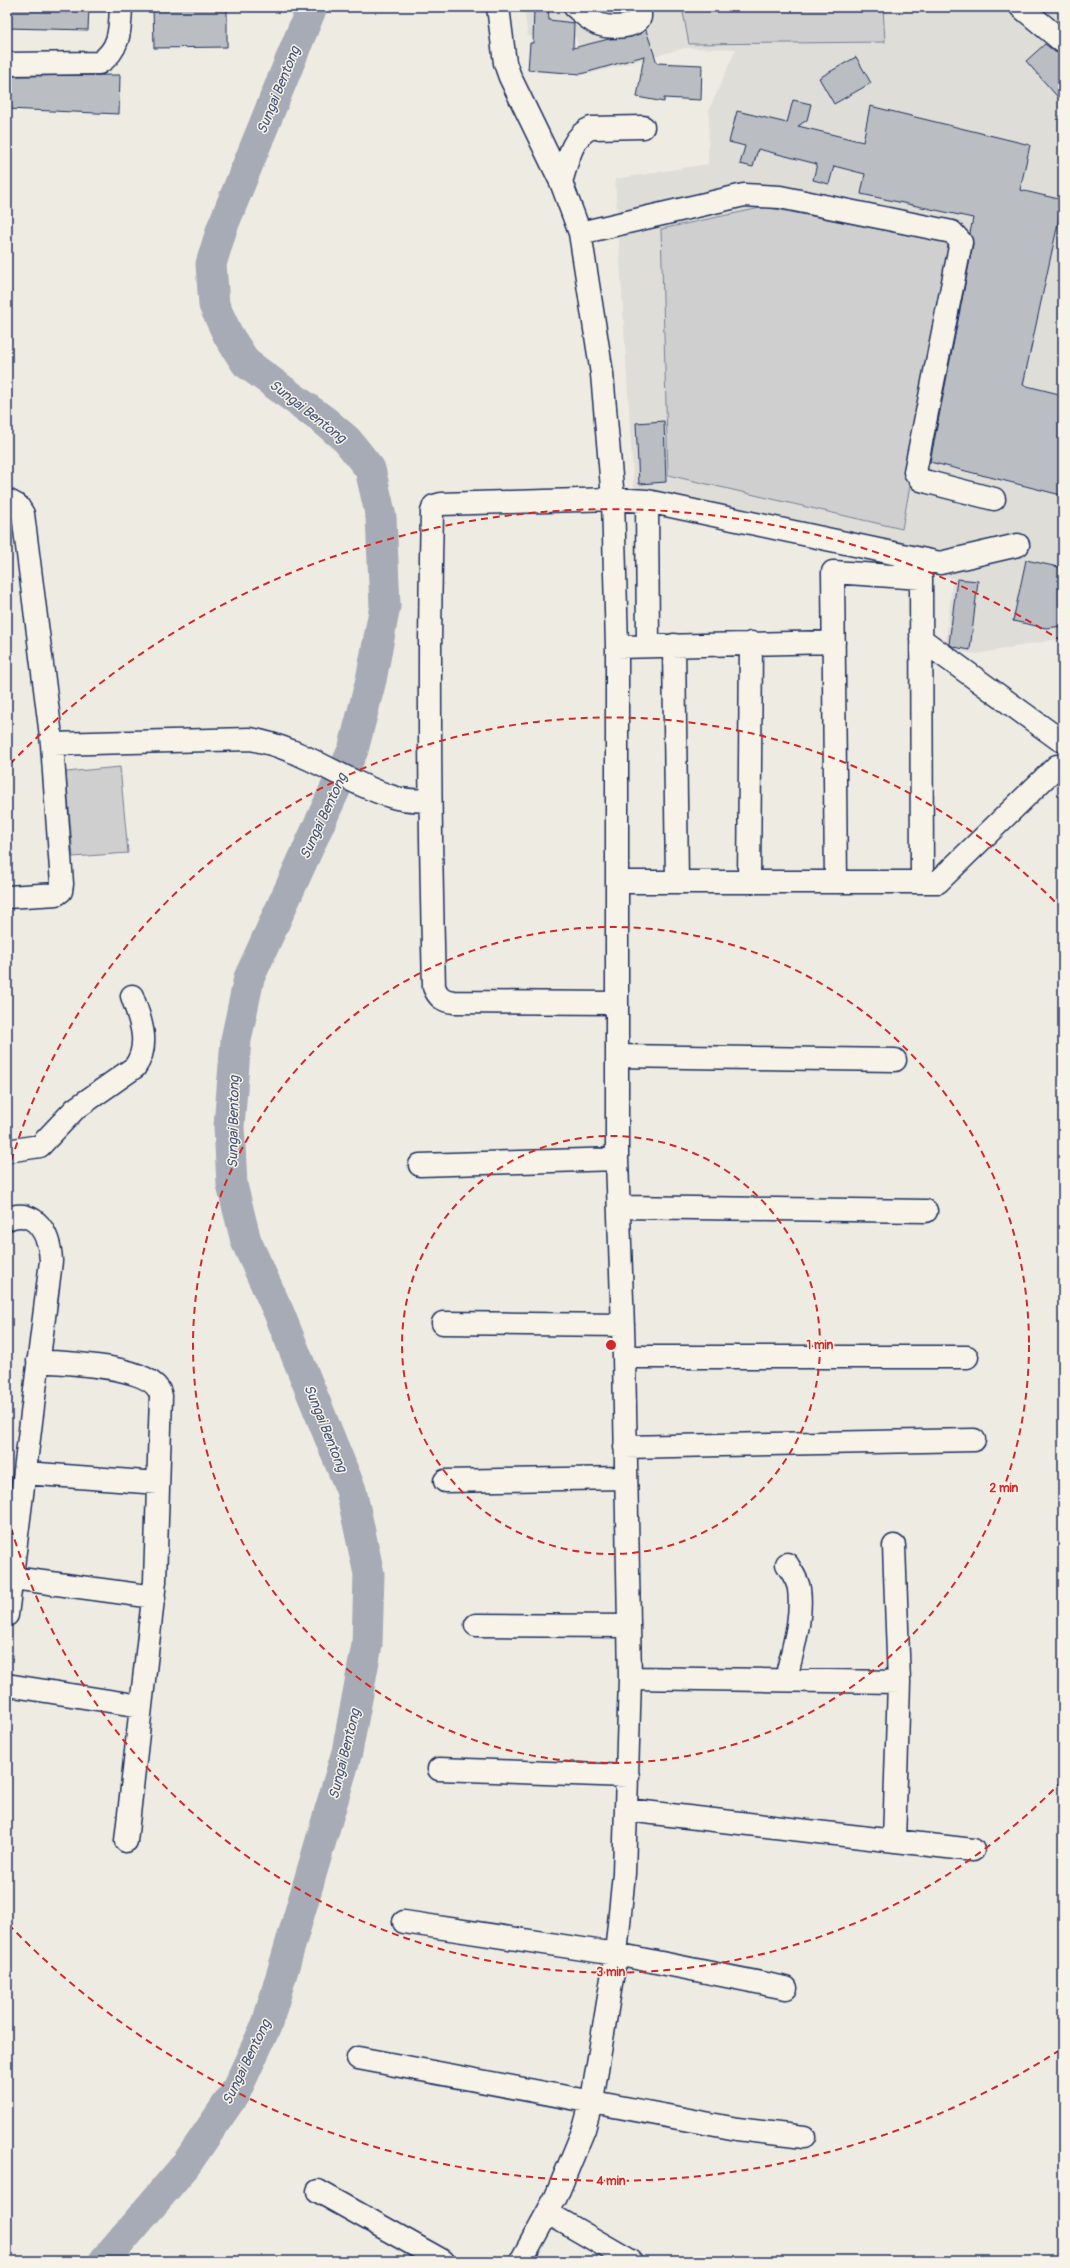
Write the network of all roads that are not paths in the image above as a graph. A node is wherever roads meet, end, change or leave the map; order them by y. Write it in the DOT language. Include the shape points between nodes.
graph roads {
  1 [pos="121,7"];
  2 [pos="498,7"];
  3 [pos="575,7"];
  4 [pos="640,7"];
  5 [pos="1021,7"];
  6 [pos="1063,42"];
  7 [pos="7,64"];
  8 [pos="643,127"];
  9 [pos="561,182"];
  10 [pos="580,234"];
  11 [pos="613,499"];
  12 [pos="994,499"];
  13 [pos="7,500"];
  14 [pos="647,501"];
  15 [pos="1018,546"];
  16 [pos="921,639"];
  17 [pos="834,642"];
  18 [pos="751,643"];
  19 [pos="674,645"];
  20 [pos="617,646"];
  21 [pos="648,646"];
  22 [pos="1060,740"];
  23 [pos="52,744"];
  24 [pos="1057,766"];
  25 [pos="430,801"];
  26 [pos="618,882"];
  27 [pos="677,882"];
  28 [pos="748,882"];
  29 [pos="836,882"];
  30 [pos="922,882"];
  31 [pos="7,897"];
  32 [pos="132,996"];
  33 [pos="616,1003"];
  34 [pos="618,1056"];
  35 [pos="895,1060"];
  36 [pos="7,1151"];
  37 [pos="617,1159"];
  38 [pos="420,1165"];
  39 [pos="620,1207"];
  40 [pos="926,1211"];
  41 [pos="7,1219"];
  42 [pos="443,1323"];
  43 [pos="623,1325"];
  44 [pos="624,1357"];
  45 [pos="967,1357"];
  46 [pos="38,1361"];
  47 [pos="974,1440"];
  48 [pos="625,1447"];
  49 [pos="25,1473"];
  50 [pos="625,1478"];
  51 [pos="445,1481"];
  52 [pos="158,1483"];
  53 [pos="894,1546"];
  54 [pos="787,1564"];
  55 [pos="13,1578"];
  56 [pos="154,1597"];
  57 [pos="7,1615"];
  58 [pos="476,1625"];
  59 [pos="629,1626"];
  60 [pos="630,1678"];
  61 [pos="786,1679"];
  62 [pos="899,1682"];
  63 [pos="7,1685"];
  64 [pos="141,1706"];
  65 [pos="439,1769"];
  66 [pos="628,1776"];
  67 [pos="627,1810"];
  68 [pos="126,1841"];
  69 [pos="894,1841"];
  70 [pos="973,1850"];
  71 [pos="404,1922"];
  72 [pos="616,1954"];
  73 [pos="786,1988"];
  74 [pos="358,2058"];
  75 [pos="592,2100"];
  76 [pos="804,2137"];
  77 [pos="318,2191"];
  78 [pos="548,2213"];
  79 [pos="443,2261"];
  80 [pos="521,2261"];
  81 [pos="631,2261"];
  1 -- 7 [label="street" via="119,38 110,53 99,63"];
  2 -- 9 [label="street" via="503,49 510,77"];
  3 -- 4 [label="street" via="598,24 614,26 632,24 640,17"];
  5 -- 6 [label="street"];
  8 -- 9 [label="street" via="585,130 573,146"];
  9 -- 10 [label="street"];
  10 -- 11 [label="street" via="602,374"];
  10 -- 12 [label="street" via="744,195 780,196 952,232 961,242 915,472 921,480"];
  11 -- 14 [label="street"];
  11 -- 20 [label="street"];
  11 -- 25 [label="street" via="434,506 429,627"];
  13 -- 23 [label="street" via="18,506 23,514"];
  14 -- 15 [label="street" via="940,563"];
  14 -- 21 [label="street"];
  16 -- 17 [label="street" via="920,578 833,572"];
  16 -- 22 [label="street"];
  16 -- 30 [label="street"];
  17 -- 18 [label="street"];
  17 -- 29 [label="street"];
  18 -- 19 [label="street"];
  18 -- 28 [label="street"];
  19 -- 21 [label="street"];
  19 -- 27 [label="street"];
  20 -- 21 [label="street"];
  20 -- 26 [label="street"];
  23 -- 25 [label="street" via="250,739 270,742 392,797"];
  23 -- 31 [label="street" via="61,891 57,894"];
  24 -- 30 [label="street" via="938,882"];
  25 -- 33 [label="street" via="434,987 440,998 454,1002"];
  26 -- 27 [label="street"];
  26 -- 33 [label="street"];
  27 -- 28 [label="street"];
  28 -- 29 [label="street"];
  29 -- 30 [label="street"];
  32 -- 36 [label="street" via="144,1033 139,1062 135,1067 75,1109 40,1146"];
  33 -- 34 [label="street"];
  34 -- 35 [label="street"];
  34 -- 37 [label="street"];
  37 -- 38 [label="street"];
  37 -- 39 [label="street"];
  39 -- 40 [label="street"];
  39 -- 43 [label="street"];
  41 -- 46 [label="street" via="18,1216 34,1219 46,1233 50,1247 51,1261"];
  42 -- 43 [label="street"];
  43 -- 44 [label="street"];
  44 -- 45 [label="street"];
  44 -- 48 [label="street"];
  46 -- 49 [label="street"];
  46 -- 52 [label="street" via="130,1371 150,1379 156,1385 162,1402"];
  47 -- 48 [label="street"];
  48 -- 50 [label="street"];
  49 -- 52 [label="street"];
  49 -- 55 [label="street"];
  50 -- 51 [label="street"];
  50 -- 59 [label="street"];
  52 -- 56 [label="street"];
  53 -- 62 [label="street"];
  54 -- 61 [label="street" via="799,1588 799,1599 796,1635"];
  55 -- 56 [label="street"];
  55 -- 57 [label="street"];
  56 -- 64 [label="street"];
  58 -- 59 [label="street"];
  59 -- 60 [label="street"];
  60 -- 61 [label="street"];
  60 -- 66 [label="street"];
  61 -- 62 [label="street"];
  62 -- 69 [label="street"];
  63 -- 64 [label="street"];
  64 -- 68 [label="street"];
  65 -- 66 [label="street"];
  66 -- 67 [label="street"];
  67 -- 69 [label="street"];
  67 -- 72 [label="street"];
  69 -- 70 [label="street"];
  71 -- 72 [label="street"];
  72 -- 73 [label="street"];
  72 -- 75 [label="street"];
  74 -- 75 [label="street"];
  75 -- 76 [label="street" via="737,2129"];
  75 -- 78 [label="street" via="571,2164"];
  77 -- 79 [label="street"];
  78 -- 80 [label="street"];
  78 -- 81 [label="street"];
}
